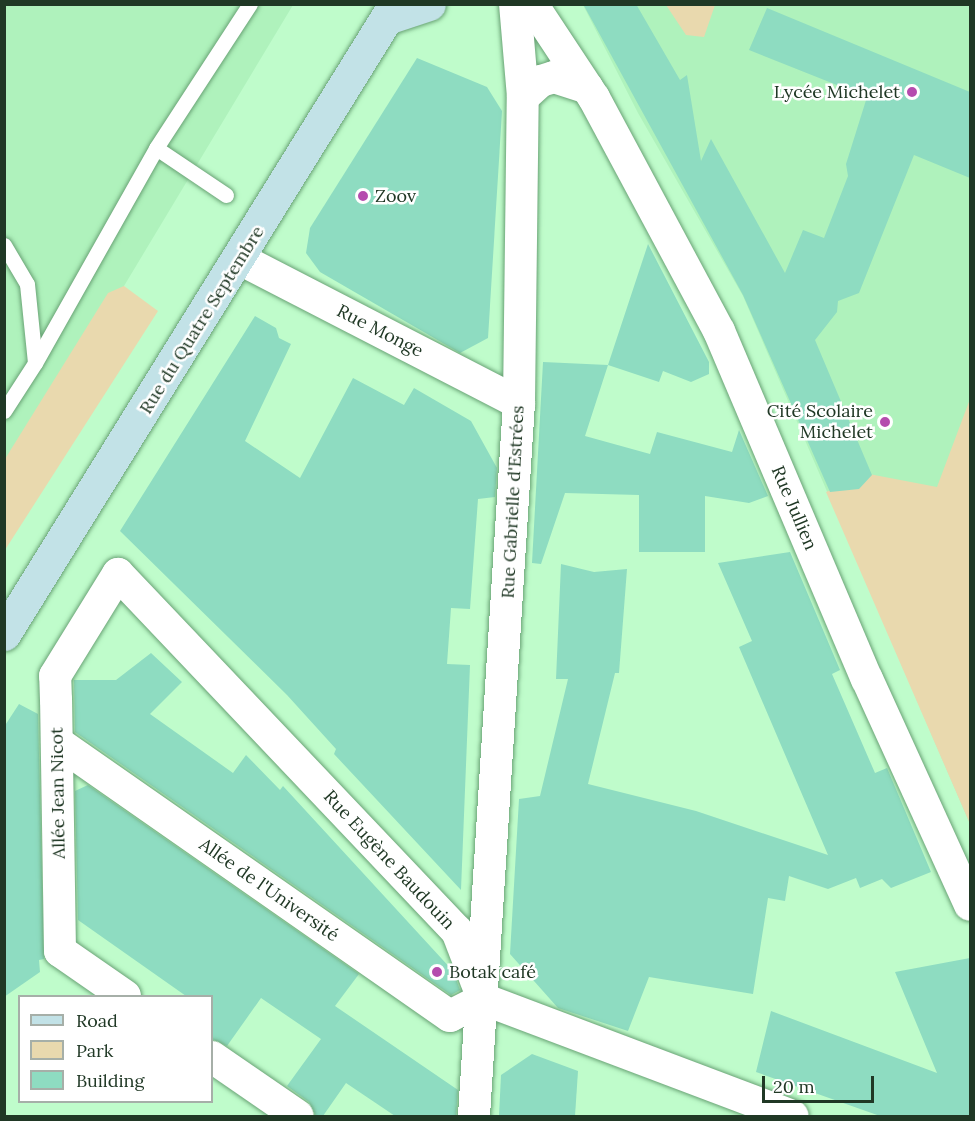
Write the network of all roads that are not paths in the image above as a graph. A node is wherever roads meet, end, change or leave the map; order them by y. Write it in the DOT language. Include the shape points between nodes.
graph roads {
  1 [pos="250,4"];
  2 [pos="429,4"];
  3 [pos="515,4"];
  4 [pos="532,4"];
  5 [pos="392,11"];
  6 [pos="586,88"];
  7 [pos="524,97"];
  8 [pos="156,148"];
  9 [pos="226,195"];
  10 [pos="4,245"];
  11 [pos="240,259"];
  12 [pos="35,363"];
  13 [pos="519,402"];
  14 [pos="4,411"];
  15 [pos="118,573"];
  16 [pos="4,634"];
  17 [pos="57,742"];
  18 [pos="970,905"];
  19 [pos="124,995"];
  20 [pos="483,999"];
  21 [pos="213,1058"];
  22 [pos="298,1116"];
  23 [pos="474,1116"];
  24 [pos="793,1116"];
  1 -- 8 [label="lane"];
  2 -- 5 [label="street"];
  3 -- 7 [label="street, Rue Gabrielle d'Estrées"];
  4 -- 6 [label="street, Rue Jullien"];
  5 -- 11 [label="street, Rue du Quatre Septembre"];
  6 -- 7 [label="street" via="554,76"];
  6 -- 18 [label="street, Rue Jullien" via="719,331 867,679"];
  7 -- 13 [label="street, Rue Gabrielle d'Estrées"];
  8 -- 9 [label="lane"];
  8 -- 12 [label="lane"];
  10 -- 12 [label="lane" via="27,284"];
  11 -- 13 [label="street, Rue Monge"];
  11 -- 16 [label="street, Rue du Quatre Septembre"];
  12 -- 14 [label="lane"];
  13 -- 20 [label="street, Rue Gabrielle d'Estrées"];
  15 -- 17 [label="street, Allée Jean Nicot" via="56,676"];
  15 -- 20 [label="street, Rue Eugène Baudouin" via="457,931"];
  17 -- 19 [label="street, Allée Jean Nicot" via="60,951"];
  17 -- 20 [label="street, Allée de l'Université" via="450,1016"];
  20 -- 23 [label="street, Rue Gabrielle d'Estrées"];
  20 -- 24 [label="street"];
  21 -- 22 [label="street"];
}
